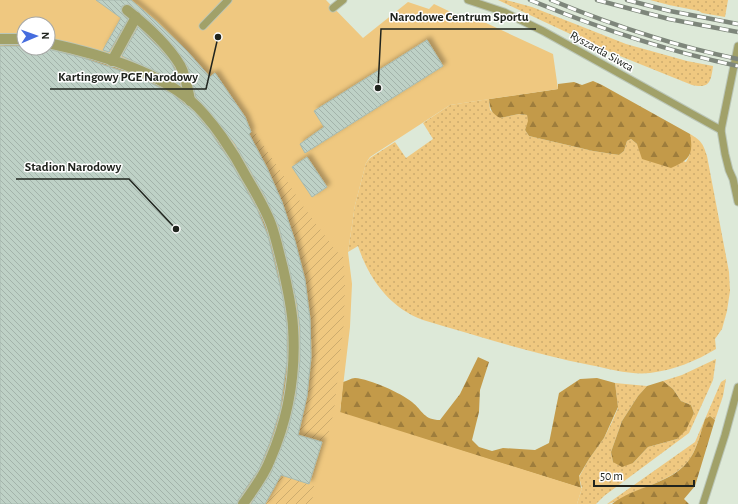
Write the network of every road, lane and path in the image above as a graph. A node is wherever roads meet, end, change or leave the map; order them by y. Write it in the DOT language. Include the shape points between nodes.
graph roads {
  1 [pos="228,0"];
  2 [pos="343,0"];
  3 [pos="468,0"];
  4 [pos="334,8"];
  5 [pos="127,10"];
  6 [pos="136,17"];
  7 [pos="203,26"];
  8 [pos="0,39"];
  9 [pos="16,39"];
  10 [pos="56,45"];
  11 [pos="738,46"];
  12 [pos="112,61"];
  13 [pos="190,101"];
  14 [pos="721,130"];
  15 [pos="736,181"];
  16 [pos="738,202"];
  17 [pos="738,387"];
  18 [pos="243,504"];
  19 [pos="703,504"];
  1 -- 7 [label="lane"];
  2 -- 4 [label="lane"];
  3 -- 14 [label="lane, Ryszarda Siwca" via="504,12 543,31"];
  5 -- 6 [label="street"];
  6 -- 12 [label="street"];
  6 -- 13 [label="street" via="181,66"];
  8 -- 9 [label="street"];
  10 -- 12 [label="street"];
  11 -- 14 [label="lane"];
  12 -- 13 [label="street" via="165,83"];
  13 -- 18 [label="street" via="216,128 239,162 270,223 289,294 294,327 293,371 280,433 270,461"];
  14 -- 15 [label="lane" via="729,170"];
  15 -- 16 [label="lane"];
  17 -- 19 [label="lane"];
}
